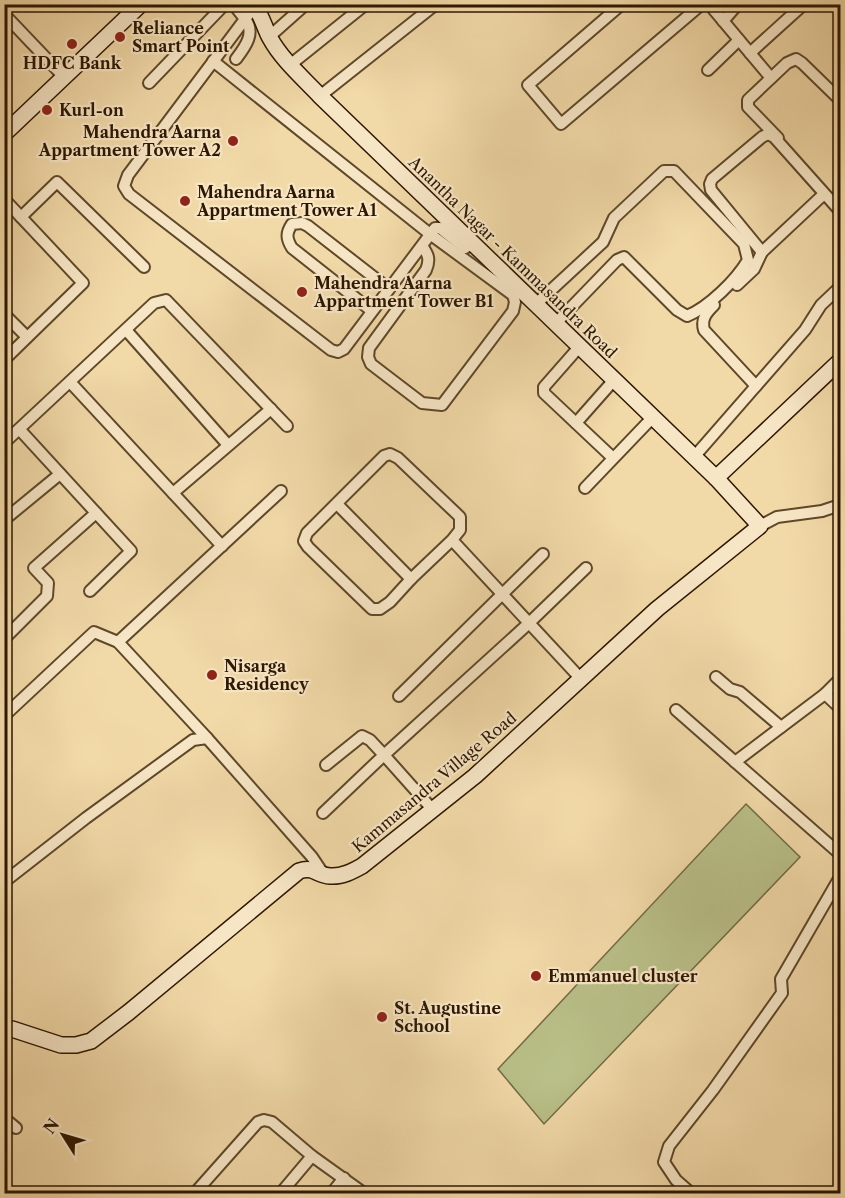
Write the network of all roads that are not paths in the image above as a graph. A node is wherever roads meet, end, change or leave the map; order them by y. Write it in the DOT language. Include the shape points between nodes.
graph roads {
  1 [pos="225,4"];
  2 [pos="233,4"];
  3 [pos="306,4"];
  4 [pos="366,4"];
  5 [pos="436,4"];
  6 [pos="622,4"];
  7 [pos="702,4"];
  8 [pos="709,4"];
  9 [pos="738,4"];
  10 [pos="804,4"];
  11 [pos="254,5"];
  12 [pos="133,7"];
  13 [pos="4,14"];
  14 [pos="245,19"];
  15 [pos="723,21"];
  16 [pos="269,38"];
  17 [pos="739,40"];
  18 [pos="750,53"];
  19 [pos="236,59"];
  20 [pos="213,61"];
  21 [pos="290,65"];
  22 [pos="708,70"];
  23 [pos="64,77"];
  24 [pos="771,78"];
  25 [pos="149,83"];
  26 [pos="320,96"];
  27 [pos="840,100"];
  28 [pos="4,134"];
  29 [pos="824,194"];
  30 [pos="4,199"];
  31 [pos="840,202"];
  32 [pos="840,211"];
  33 [pos="21,216"];
  34 [pos="430,234"];
  35 [pos="473,243"];
  36 [pos="422,246"];
  37 [pos="762,252"];
  38 [pos="144,267"];
  39 [pos="840,287"];
  40 [pos="389,289"];
  41 [pos="536,304"];
  42 [pos="372,311"];
  43 [pos="4,314"];
  44 [pos="556,323"];
  45 [pos="126,330"];
  46 [pos="27,338"];
  47 [pos="580,346"];
  48 [pos="4,360"];
  49 [pos="840,361"];
  50 [pos="615,380"];
  51 [pos="70,382"];
  52 [pos="756,386"];
  53 [pos="271,409"];
  54 [pos="652,417"];
  55 [pos="576,423"];
  56 [pos="287,426"];
  57 [pos="20,430"];
  58 [pos="4,443"];
  59 [pos="228,445"];
  60 [pos="694,457"];
  61 [pos="613,458"];
  62 [pos="60,474"];
  63 [pos="716,478"];
  64 [pos="585,488"];
  65 [pos="281,491"];
  66 [pos="173,493"];
  67 [pos="336,504"];
  68 [pos="839,509"];
  69 [pos="96,513"];
  70 [pos="4,520"];
  71 [pos="760,526"];
  72 [pos="452,540"];
  73 [pos="222,546"];
  74 [pos="543,554"];
  75 [pos="586,568"];
  76 [pos="411,579"];
  77 [pos="90,591"];
  78 [pos="502,595"];
  79 [pos="528,624"];
  80 [pos="4,639"];
  81 [pos="118,642"];
  82 [pos="716,676"];
  83 [pos="840,679"];
  84 [pos="582,680"];
  85 [pos="825,694"];
  86 [pos="399,696"];
  87 [pos="840,708"];
  88 [pos="676,710"];
  89 [pos="4,716"];
  90 [pos="781,727"];
  91 [pos="207,738"];
  92 [pos="384,755"];
  93 [pos="735,762"];
  94 [pos="326,765"];
  95 [pos="433,810"];
  96 [pos="323,813"];
  97 [pos="840,854"];
  98 [pos="324,875"];
  99 [pos="840,877"];
  100 [pos="4,882"];
  101 [pos="4,1029"];
  102 [pos="4,1118"];
  103 [pos="16,1128"];
  104 [pos="312,1156"];
  105 [pos="344,1178"];
  106 [pos="194,1194"];
  107 [pos="280,1194"];
  108 [pos="331,1194"];
  109 [pos="364,1194"];
  110 [pos="692,1194"];
  1 -- 25 [label="street"];
  2 -- 14 [label="street"];
  3 -- 16 [label="street"];
  4 -- 21 [label="street"];
  5 -- 26 [label="street"];
  6 -- 7 [label="street" via="528,85 561,124"];
  8 -- 15 [label="street"];
  9 -- 15 [label="street"];
  10 -- 18 [label="street"];
  11 -- 14 [label="street"];
  11 -- 16 [label="street, Anantha Nagar - Kammasandra Road"];
  12 -- 23 [label="street"];
  13 -- 23 [label="street"];
  14 -- 19 [label="street" via="251,33"];
  14 -- 20 [label="street"];
  15 -- 17 [label="street"];
  16 -- 21 [label="street, Anantha Nagar - Kammasandra Road"];
  17 -- 18 [label="street"];
  17 -- 22 [label="street"];
  18 -- 24 [label="street"];
  20 -- 34 [label="street"];
  20 -- 42 [label="street" via="128,175 124,186 129,194 332,350 344,349"];
  21 -- 26 [label="street, Anantha Nagar - Kammasandra Road"];
  23 -- 28 [label="street"];
  24 -- 27 [label="street" via="796,59"];
  24 -- 31 [label="street" via="748,100 748,107"];
  26 -- 35 [label="street, Anantha Nagar - Kammasandra Road"];
  29 -- 32 [label="street"];
  29 -- 37 [label="street"];
  29 -- 37 [label="street" via="768,134 712,179 711,190"];
  30 -- 33 [label="street"];
  33 -- 38 [label="street" via="57,182"];
  33 -- 46 [label="street" via="83,283"];
  34 -- 35 [label="street" via="440,228 465,248"];
  34 -- 36 [label="street"];
  34 -- 36 [label="street" via="513,295 515,302 513,311 442,405 422,403 371,364 368,357 369,348 426,270 429,261"];
  35 -- 41 [label="street, Anantha Nagar - Kammasandra Road"];
  36 -- 40 [label="street"];
  37 -- 52 [label="street" via="754,269 706,313 702,323 704,330"];
  39 -- 52 [label="street" via="821,304 805,330"];
  40 -- 42 [label="street"];
  40 -- 42 [label="street" via="308,226 292,224 287,240 292,248"];
  41 -- 44 [label="street, Anantha Nagar - Kammasandra Road"];
  41 -- 44 [label="street" via="603,242 614,218 664,171 674,171 744,244 748,260 739,274 697,311 687,315 677,310 624,257"];
  43 -- 46 [label="street"];
  44 -- 47 [label="street, Anantha Nagar - Kammasandra Road"];
  45 -- 51 [label="street"];
  45 -- 53 [label="street" via="154,303 166,300"];
  45 -- 59 [label="street"];
  46 -- 48 [label="street"];
  47 -- 50 [label="street, Anantha Nagar - Kammasandra Road"];
  47 -- 55 [label="street" via="544,387 548,398"];
  49 -- 63 [label="street"];
  50 -- 54 [label="street, Anantha Nagar - Kammasandra Road"];
  50 -- 55 [label="street"];
  51 -- 57 [label="street"];
  51 -- 66 [label="street"];
  52 -- 60 [label="street"];
  53 -- 56 [label="street"];
  53 -- 59 [label="street"];
  54 -- 60 [label="street, Anantha Nagar - Kammasandra Road"];
  54 -- 61 [label="street"];
  55 -- 61 [label="street"];
  57 -- 58 [label="street"];
  57 -- 62 [label="street"];
  59 -- 66 [label="street"];
  60 -- 63 [label="street, Anantha Nagar - Kammasandra Road"];
  61 -- 64 [label="street"];
  62 -- 69 [label="street"];
  62 -- 70 [label="street"];
  63 -- 71 [label="street, Anantha Nagar - Kammasandra Road"];
  65 -- 73 [label="street"];
  66 -- 73 [label="street"];
  67 -- 72 [label="street" via="390,454 460,517 460,530"];
  67 -- 76 [label="street"];
  67 -- 76 [label="street" via="307,532 304,541 308,547 372,609 390,602"];
  68 -- 71 [label="street, Kammasandra Village Road" via="777,517"];
  69 -- 77 [label="street" via="131,551"];
  69 -- 80 [label="street" via="34,568 48,583 46,596"];
  71 -- 84 [label="street, Kammasandra Village Road" via="657,609"];
  72 -- 76 [label="street"];
  72 -- 78 [label="street"];
  73 -- 81 [label="street"];
  74 -- 78 [label="street"];
  75 -- 79 [label="street"];
  78 -- 79 [label="street"];
  78 -- 86 [label="street"];
  79 -- 84 [label="street"];
  79 -- 92 [label="street"];
  81 -- 89 [label="street" via="94,632"];
  81 -- 91 [label="street"];
  82 -- 90 [label="street"];
  83 -- 85 [label="street"];
  84 -- 95 [label="street, Kammasandra Village Road"];
  85 -- 87 [label="street"];
  85 -- 90 [label="street"];
  88 -- 93 [label="street"];
  90 -- 93 [label="street"];
  91 -- 98 [label="street"];
  91 -- 100 [label="street" via="193,740"];
  92 -- 94 [label="street" via="362,736"];
  92 -- 95 [label="street"];
  92 -- 96 [label="street"];
  93 -- 97 [label="street"];
  95 -- 98 [label="street, Kammasandra Village Road" via="362,866 342,875"];
  98 -- 101 [label="street, Kammasandra Village Road" via="306,868 292,876 85,1044 62,1044"];
  99 -- 110 [label="street" via="781,979 782,993 669,1146 664,1162"];
  102 -- 103 [label="street"];
  104 -- 105 [label="street"];
  104 -- 106 [label="street" via="272,1122 264,1120"];
  104 -- 107 [label="street"];
  105 -- 108 [label="street"];
  105 -- 109 [label="street"];
}
